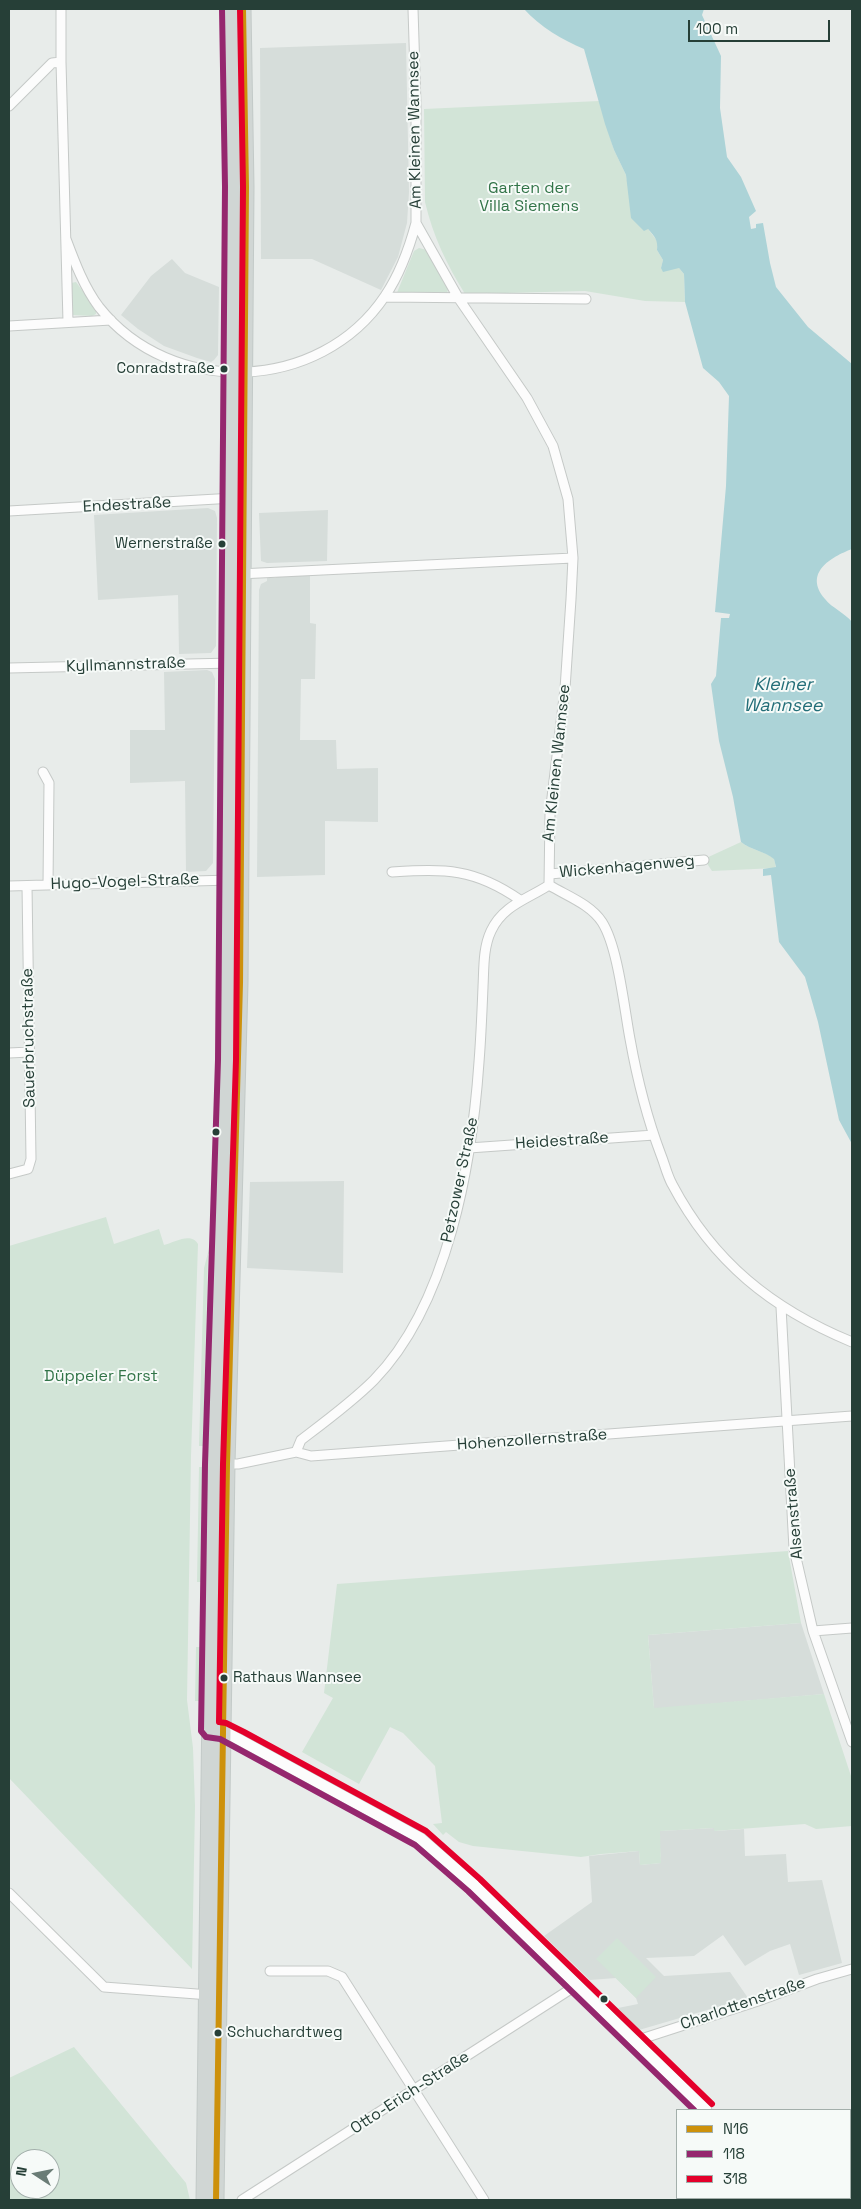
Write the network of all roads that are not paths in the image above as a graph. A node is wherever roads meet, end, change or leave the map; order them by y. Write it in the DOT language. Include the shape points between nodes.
graph roads {
  1 [pos="61,9"];
  2 [pos="231,9"];
  3 [pos="243,9"];
  4 [pos="413,9"];
  5 [pos="61,62"];
  6 [pos="9,106"];
  7 [pos="416,223"];
  8 [pos="66,239"];
  9 [pos="384,297"];
  10 [pos="458,299"];
  11 [pos="586,299"];
  12 [pos="111,320"];
  13 [pos="68,322"];
  14 [pos="9,326"];
  15 [pos="239,373"];
  16 [pos="238,498"];
  17 [pos="9,511"];
  18 [pos="573,558"];
  19 [pos="237,574"];
  20 [pos="237,662"];
  21 [pos="9,668"];
  22 [pos="43,772"];
  23 [pos="704,860"];
  24 [pos="392,872"];
  25 [pos="550,874"];
  26 [pos="235,880"];
  27 [pos="48,885"];
  28 [pos="549,885"];
  29 [pos="9,886"];
  30 [pos="26,886"];
  31 [pos="520,900"];
  32 [pos="30,1052"];
  33 [pos="9,1053"];
  34 [pos="654,1135"];
  35 [pos="469,1148"];
  36 [pos="9,1174"];
  37 [pos="781,1307"];
  38 [pos="852,1342"];
  39 [pos="852,1416"];
  40 [pos="787,1422"];
  41 [pos="296,1452"];
  42 [pos="221,1464"];
  43 [pos="852,1628"];
  44 [pos="813,1631"];
  45 [pos="216,1730"];
  46 [pos="852,1742"];
  47 [pos="9,1893"];
  48 [pos="852,1969"];
  49 [pos="270,1971"];
  50 [pos="577,1985"];
  51 [pos="213,1995"];
  52 [pos="635,2041"];
  53 [pos="412,2091"];
  54 [pos="705,2109"];
  55 [pos="204,2200"];
  56 [pos="216,2200"];
  57 [pos="242,2200"];
  58 [pos="484,2200"];
  1 -- 5 [label="street"];
  2 -- 15 [label="main road"];
  3 -- 15 [label="main road" via="246,180"];
  4 -- 7 [label="street, Am Kleinen Wannsee"];
  5 -- 6 [label="street" via="52,63"];
  5 -- 8 [label="street"];
  7 -- 9 [label="street" via="408,252"];
  7 -- 10 [label="street, Am Kleinen Wannsee"];
  8 -- 12 [label="street" via="83,280 98,306"];
  8 -- 13 [label="street"];
  9 -- 10 [label="street"];
  9 -- 15 [label="street" via="355,329 323,352 277,369"];
  10 -- 11 [label="street"];
  10 -- 18 [label="street, Am Kleinen Wannsee" via="526,398 553,446 568,499"];
  12 -- 13 [label="street"];
  12 -- 15 [label="street" via="149,350 178,363 208,371"];
  13 -- 14 [label="street"];
  15 -- 16 [label="main road"];
  16 -- 17 [label="street, Endestraße"];
  16 -- 19 [label="main road"];
  18 -- 19 [label="street"];
  18 -- 25 [label="street, Am Kleinen Wannsee" via="565,689 550,814"];
  19 -- 20 [label="main road"];
  20 -- 21 [label="street, Kyllmannstraße"];
  20 -- 26 [label="main road"];
  22 -- 27 [label="street" via="50,783"];
  23 -- 25 [label="street, Wickenhagenweg"];
  24 -- 31 [label="street" via="447,870 476,876"];
  25 -- 28 [label="street, Am Kleinen Wannsee"];
  26 -- 27 [label="street, Hugo-Vogel-Straße"];
  26 -- 42 [label="main road" via="227,1060"];
  27 -- 30 [label="street, Hugo-Vogel-Straße"];
  28 -- 31 [label="street, Petzower Straße"];
  28 -- 34 [label="street" via="588,908 602,921 612,942 636,1073"];
  29 -- 30 [label="street, Hugo-Vogel-Straße"];
  30 -- 32 [label="street, Sauerbruchstraße"];
  31 -- 35 [label="street, Petzower Straße" via="498,919 485,952 478,1076"];
  32 -- 33 [label="street"];
  32 -- 36 [label="street, Sauerbruchstraße" via="31,1165 23,1171"];
  34 -- 35 [label="street, Heidestraße"];
  34 -- 37 [label="street" via="671,1182 692,1218 746,1281"];
  35 -- 41 [label="street, Petzower Straße" via="445,1251 434,1282 405,1339 374,1380 301,1440"];
  37 -- 38 [label="street"];
  37 -- 40 [label="street, Alsenstraße"];
  39 -- 40 [label="street, Hohenzollernstraße"];
  40 -- 41 [label="street, Hohenzollernstraße" via="311,1456"];
  40 -- 44 [label="street, Alsenstraße" via="794,1549"];
  41 -- 42 [label="street, Hohenzollernstraße" via="238,1464"];
  42 -- 45 [label="main road"];
  43 -- 44 [label="street"];
  44 -- 46 [label="street, Alsenstraße"];
  45 -- 50 [label="street" via="420,1838"];
  45 -- 51 [label="main road"];
  47 -- 51 [label="street" via="104,1987"];
  48 -- 52 [label="street, Charlottenstraße"];
  49 -- 53 [label="street" via="328,1971 338,1974"];
  50 -- 52 [label="street"];
  50 -- 53 [label="street, Otto-Erich-Straße"];
  51 -- 55 [label="main road"];
  51 -- 56 [label="main road"];
  52 -- 54 [label="street"];
  53 -- 57 [label="street, Otto-Erich-Straße"];
  53 -- 58 [label="street"];
}
